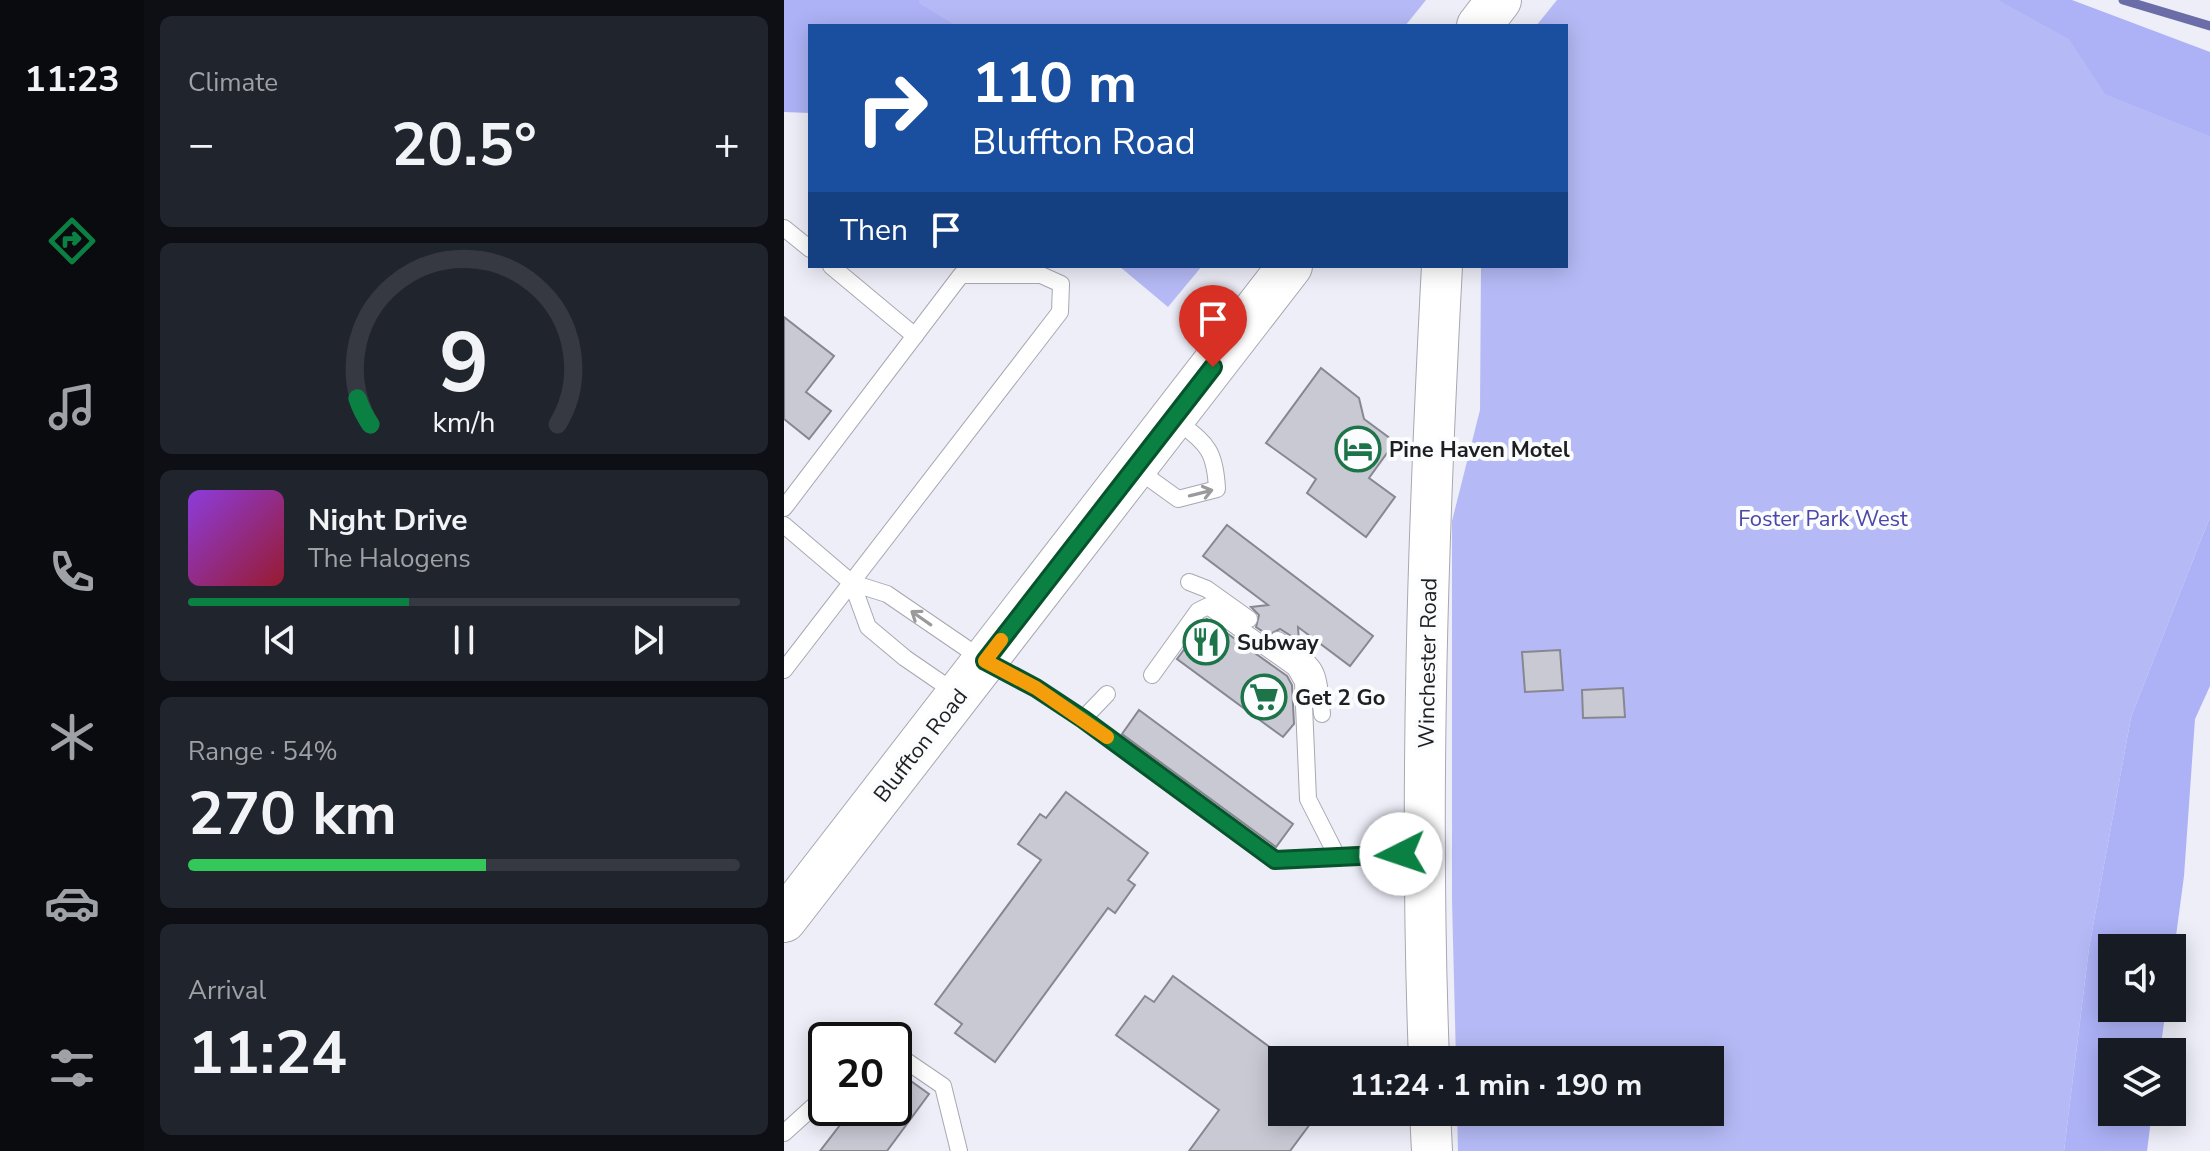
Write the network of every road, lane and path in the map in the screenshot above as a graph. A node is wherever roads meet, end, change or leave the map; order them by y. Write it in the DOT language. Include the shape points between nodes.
graph roads {
  1 [pos="1499,0"];
  2 [pos="1481,24"];
  3 [pos="784,228"];
  4 [pos="808,247"];
  5 [pos="833,268"];
  6 [pos="1288,268"];
  7 [pos="1442,268"];
  8 [pos="915,336"];
  9 [pos="1174,417"];
  10 [pos="1134,467"];
  11 [pos="784,508"];
  12 [pos="784,525"];
  13 [pos="1189,582"];
  14 [pos="852,583"];
  15 [pos="985,661"];
  16 [pos="784,670"];
  17 [pos="1152,675"];
  18 [pos="1107,694"];
  19 [pos="959,695"];
  20 [pos="1322,714"];
  21 [pos="1083,719"];
  22 [pos="1424,852"];
  23 [pos="1338,858"];
  24 [pos="784,920"];
  25 [pos="1429,1046"];
  26 [pos="912,1065"];
  27 [pos="808,1111"];
  28 [pos="1431,1126"];
  29 [pos="784,1133"];
  30 [pos="959,1151"];
  31 [pos="1432,1151"];
  1 -- 2 [label="main road"];
  3 -- 4 [label="lane"];
  5 -- 8 [label="lane"];
  6 -- 9 [label="main road, Bluffton Road"];
  7 -- 22 [label="street, Winchester Road" via="1429,499"];
  8 -- 11 [label="lane"];
  8 -- 14 [label="lane" via="961,275 1041,275 1061,284 1060,312"];
  9 -- 10 [label="main road, Bluffton Road"];
  10 -- 9 [label="lane, one-way" via="1178,499 1217,489 1209,446"];
  10 -- 15 [label="main road, Bluffton Road"];
  12 -- 14 [label="lane"];
  13 -- 20 [label="lane" via="1207,589 1312,664"];
  15 -- 14 [label="lane, one-way" via="887,594"];
  14 -- 16 [label="lane"];
  14 -- 19 [label="lane" via="868,627"];
  15 -- 19 [label="main road, Bluffton Road"];
  15 -- 21 [label="lane"];
  17 -- 23 [label="lane" via="1198,611 1208,606 1295,668 1303,682 1308,799"];
  18 -- 21 [label="lane"];
  19 -- 24 [label="main road, Bluffton Road"];
  21 -- 23 [label="lane" via="1275,860"];
  22 -- 23 [label="lane"];
  22 -- 25 [label="street, Winchester Road"];
  26 -- 30 [label="lane" via="943,1086"];
  27 -- 29 [label="lane"];
  28 -- 31 [label="street"];
}
